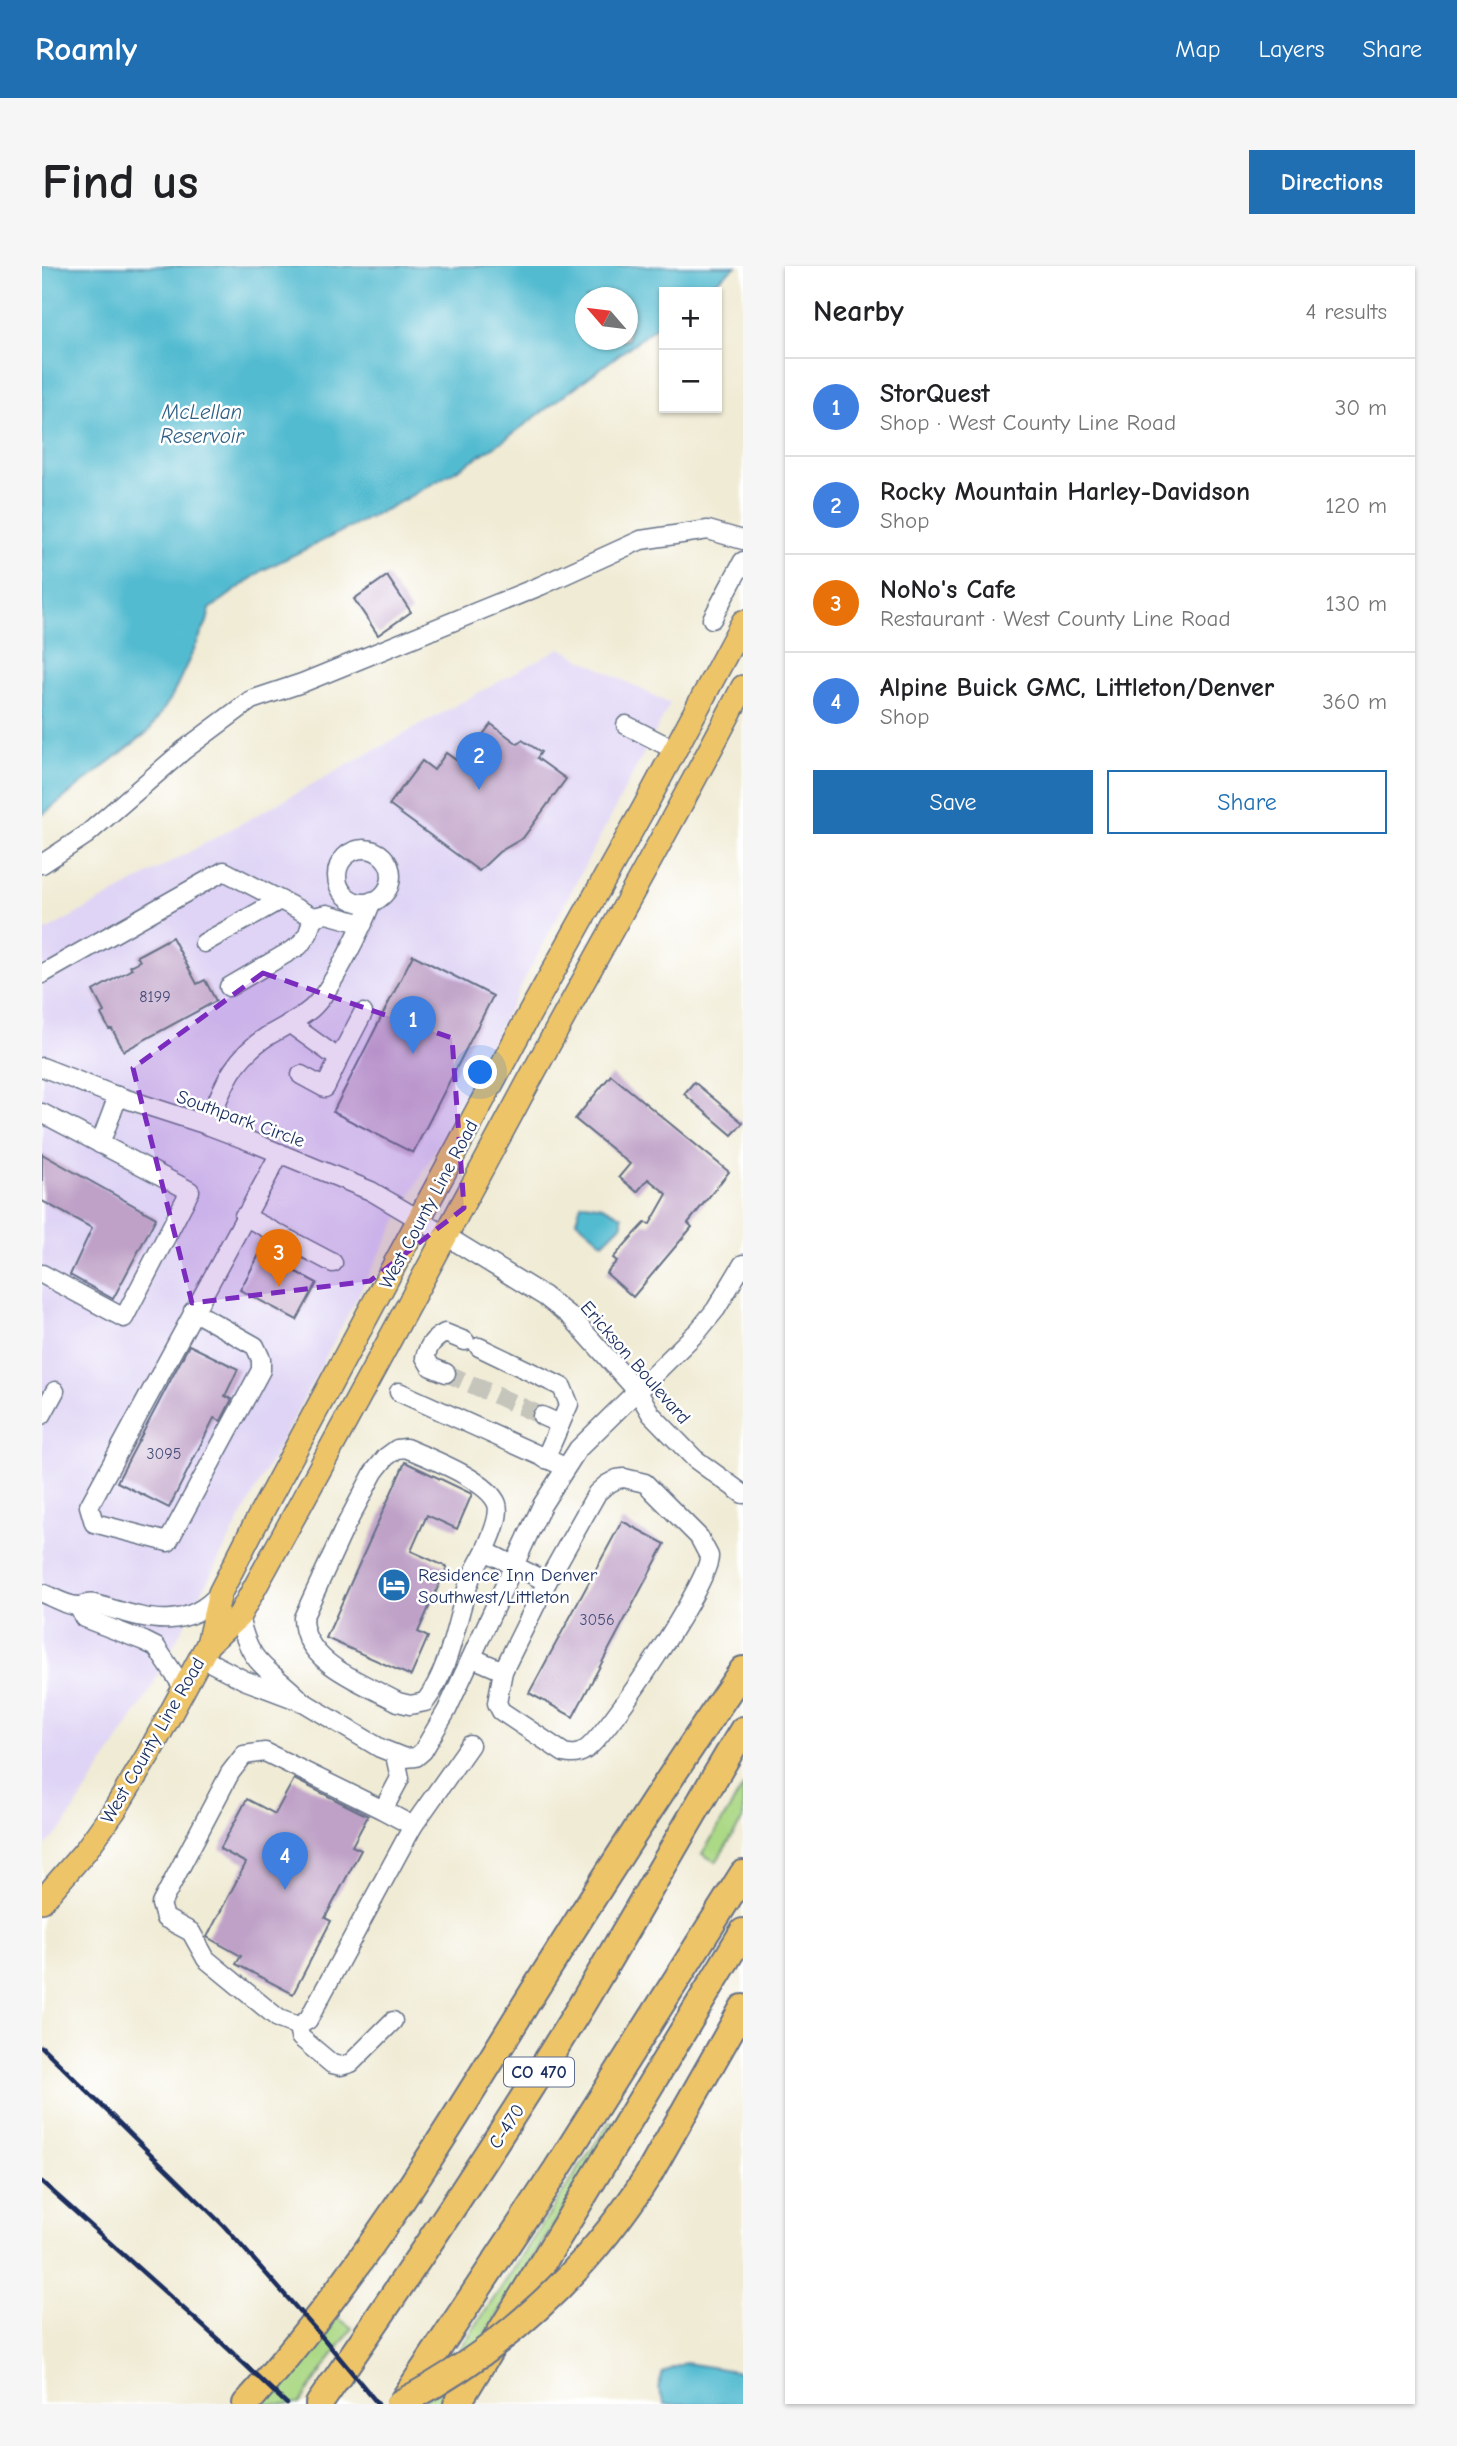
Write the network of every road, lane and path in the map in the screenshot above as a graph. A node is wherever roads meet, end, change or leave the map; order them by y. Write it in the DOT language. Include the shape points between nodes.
graph roads {
  1 [pos="743,540"];
  2 [pos="743,561"];
  3 [pos="712,619"];
  4 [pos="743,622"];
  5 [pos="743,687"];
  6 [pos="626,725"];
  7 [pos="675,750"];
  8 [pos="42,864"];
  9 [pos="280,900"];
  10 [pos="372,901"];
  11 [pos="313,917"];
  12 [pos="363,924"];
  13 [pos="204,943"];
  14 [pos="42,974"];
  15 [pos="229,986"];
  16 [pos="363,1013"];
  17 [pos="289,1023"];
  18 [pos="339,1059"];
  19 [pos="42,1067"];
  20 [pos="301,1075"];
  21 [pos="118,1096"];
  22 [pos="42,1113"];
  23 [pos="207,1125"];
  24 [pos="100,1144"];
  25 [pos="280,1153"];
  26 [pos="244,1216"];
  27 [pos="420,1220"];
  28 [pos="447,1237"];
  29 [pos="333,1263"];
  30 [pos="743,1264"];
  31 [pos="42,1274"];
  32 [pos="193,1311"];
  33 [pos="446,1373"];
  34 [pos="55,1391"];
  35 [pos="399,1392"];
  36 [pos="638,1392"];
  37 [pos="42,1415"];
  38 [pos="542,1416"];
  39 [pos="560,1424"];
  40 [pos="545,1459"];
  41 [pos="565,1468"];
  42 [pos="743,1494"];
  43 [pos="485,1551"];
  44 [pos="515,1565"];
  45 [pos="547,1582"];
  46 [pos="42,1593"];
  47 [pos="220,1593"];
  48 [pos="78,1606"];
  49 [pos="239,1616"];
  50 [pos="204,1650"];
  51 [pos="472,1658"];
  52 [pos="743,1670"];
  53 [pos="503,1671"];
  54 [pos="183,1687"];
  55 [pos="304,1703"];
  56 [pos="743,1730"];
  57 [pos="470,1745"];
  58 [pos="395,1755"];
  59 [pos="383,1810"];
  60 [pos="413,1826"];
  61 [pos="743,1874"];
  62 [pos="42,1901"];
  63 [pos="743,1931"];
  64 [pos="743,2008"];
  65 [pos="393,2021"];
  66 [pos="298,2026"];
  67 [pos="246,2404"];
  68 [pos="319,2404"];
  69 [pos="400,2404"];
  70 [pos="457,2404"];
  1 -- 8 [label="street" via="708,530 641,540 541,586 302,683 251,699 86,835"];
  2 -- 3 [label="street"];
  4 -- 7 [label="main road, West County Line Road"];
  5 -- 28 [label="main road, West County Line Road"];
  6 -- 7 [label="street"];
  7 -- 27 [label="main road, West County Line Road"];
  9 -- 11 [label="street"];
  9 -- 13 [label="street"];
  9 -- 14 [label="street" via="224,871"];
  10 -- 12 [label="street"];
  11 -- 12 [label="street" via="327,914"];
  11 -- 15 [label="street" via="309,934 299,946"];
  12 -- 17 [label="street" via="322,998"];
  16 -- 18 [label="street"];
  17 -- 18 [label="street"];
  17 -- 23 [label="street" via="242,1056"];
  18 -- 20 [label="street" via="325,1088"];
  19 -- 21 [label="street, Southpark Circle"];
  21 -- 23 [label="street, Southpark Circle"];
  21 -- 24 [label="street"];
  22 -- 24 [label="street"];
  23 -- 25 [label="street, Southpark Circle"];
  24 -- 31 [label="street" via="191,1191 124,1318"];
  25 -- 26 [label="street"];
  25 -- 27 [label="street, Southpark Circle" via="371,1191"];
  26 -- 29 [label="street"];
  26 -- 32 [label="street"];
  27 -- 28 [label="street, Erickson Boulevard"];
  27 -- 47 [label="main road, West County Line Road"];
  28 -- 36 [label="street, Erickson Boulevard" via="570,1317"];
  28 -- 49 [label="main road, West County Line Road"];
  30 -- 36 [label="street" via="699,1330"];
  32 -- 32 [label="street" via="89,1506 94,1523 168,1542 261,1370 255,1346"];
  33 -- 39 [label="street" via="430,1367 425,1357 429,1345 445,1333 562,1387 569,1404"];
  34 -- 37 [label="street"];
  35 -- 40 [label="street"];
  36 -- 41 [label="street" via="578,1449"];
  36 -- 42 [label="street, Erickson Boulevard" via="651,1414 695,1459"];
  38 -- 39 [label="street"];
  39 -- 40 [label="street"];
  40 -- 41 [label="street"];
  41 -- 44 [label="street"];
  43 -- 43 [label="street" via="498,1514 491,1495 455,1469 397,1448 374,1472 346,1525 303,1618 303,1632 320,1658 340,1670 398,1702 425,1702 450,1652 471,1578"];
  43 -- 44 [label="street"];
  44 -- 45 [label="street"];
  44 -- 51 [label="street"];
  45 -- 53 [label="street"];
  45 -- 53 [label="street" via="597,1493 624,1478 645,1483 699,1537 709,1556 703,1578 663,1646 598,1738 580,1753 564,1752 501,1711 497,1703"];
  46 -- 48 [label="street"];
  47 -- 48 [label="street" via="210,1605 178,1618 136,1617 89,1602"];
  47 -- 50 [label="main road, West County Line Road"];
  48 -- 54 [label="street" via="84,1618 156,1647"];
  49 -- 50 [label="main road, West County Line Road"];
  49 -- 55 [label="street" via="254,1658"];
  50 -- 54 [label="main road, West County Line Road"];
  50 -- 55 [label="street" via="244,1680"];
  51 -- 53 [label="street"];
  51 -- 58 [label="street" via="424,1751 416,1757"];
  52 -- 67 [label="highway" via="623,1849 385,2226 310,2329"];
  54 -- 62 [label="main road, West County Line Road" via="114,1811"];
  55 -- 58 [label="street"];
  56 -- 68 [label="highway, C-470 / CO 470" via="529,2089"];
  57 -- 60 [label="street"];
  58 -- 59 [label="street" via="400,1778"];
  59 -- 60 [label="street"];
  59 -- 66 [label="street" via="265,1752 243,1755 161,1904 165,1918 191,1932 206,1959 279,2020"];
  60 -- 66 [label="street" via="308,2020"];
  61 -- 69 [label="highway" via="557,2169"];
  63 -- 70 [label="highway"];
  64 -- 69 [label="highway, bridge" via="649,2174 607,2235 543,2304 465,2366"];
  65 -- 66 [label="street" via="351,2063 341,2066 332,2064 300,2037"];
}
